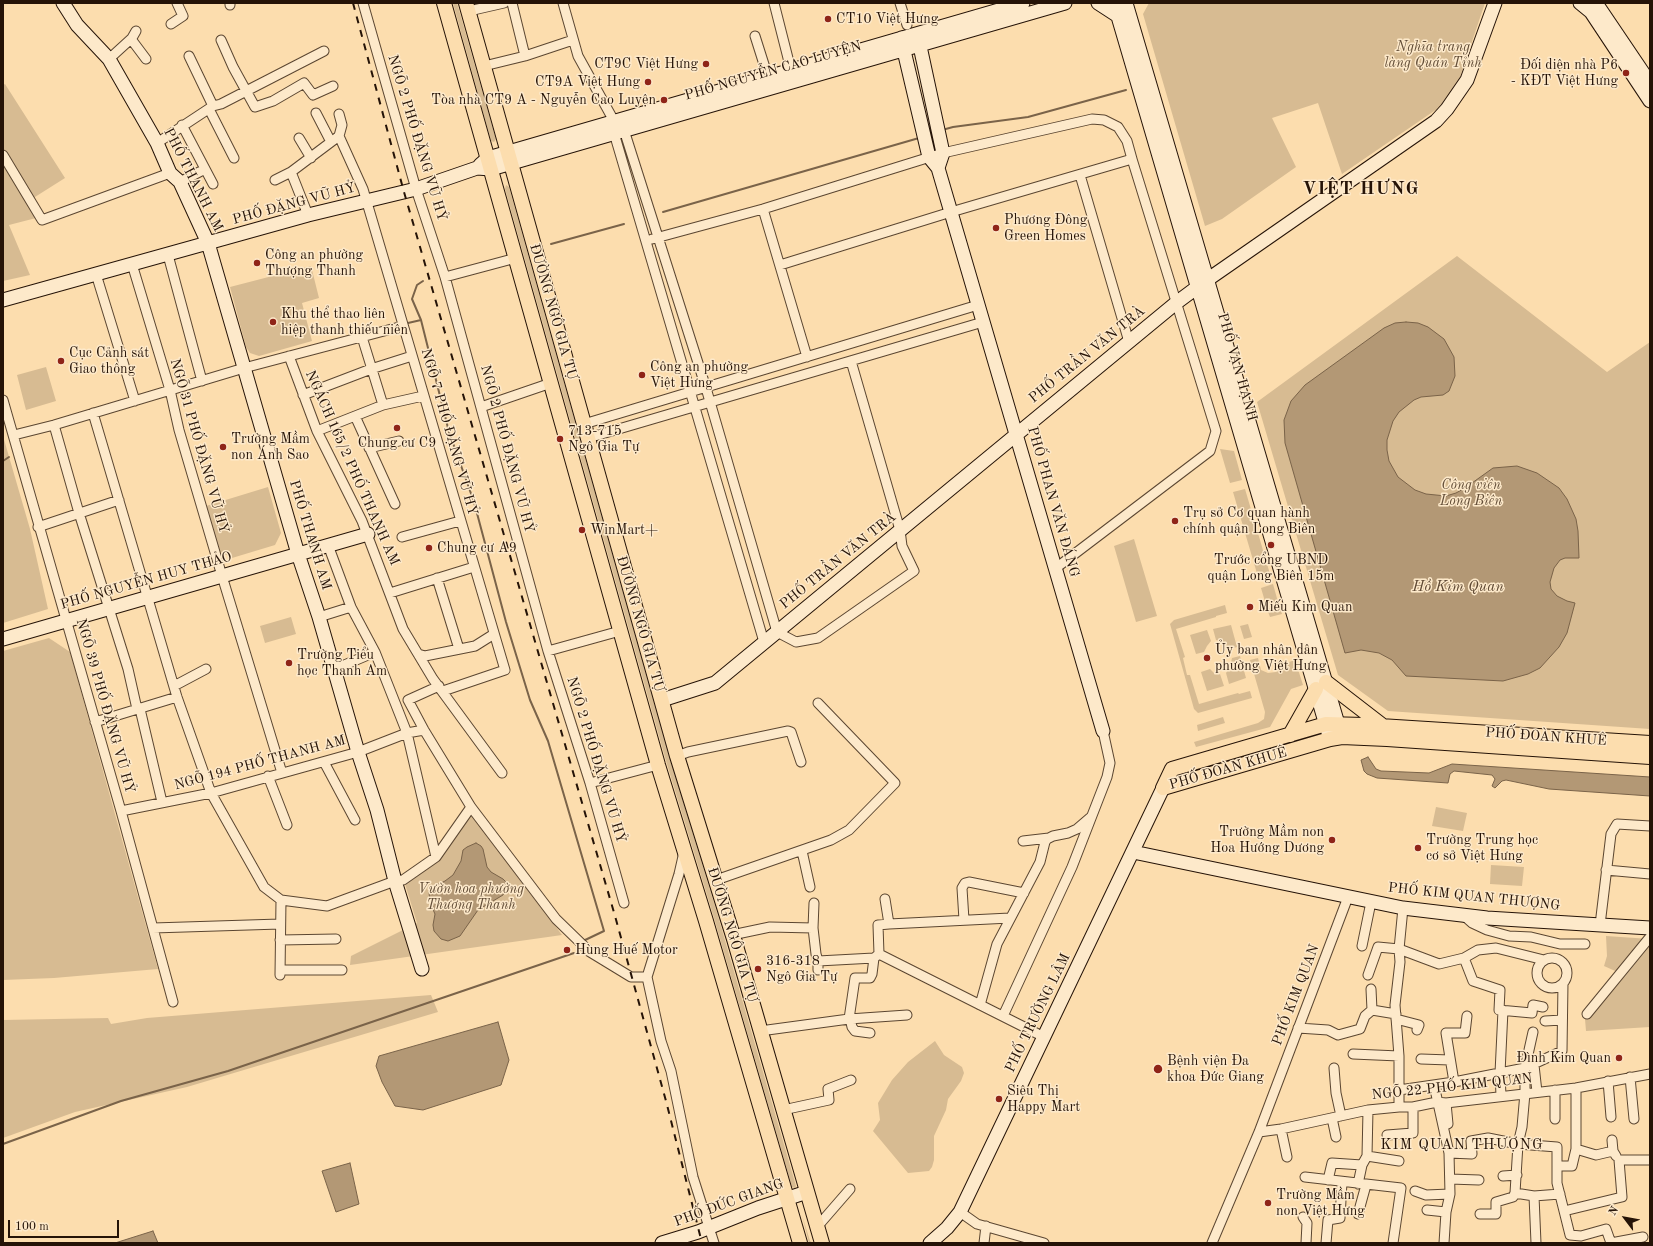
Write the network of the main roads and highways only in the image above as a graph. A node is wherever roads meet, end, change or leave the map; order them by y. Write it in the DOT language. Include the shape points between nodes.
graph roads {
  1 [pos="444,3"];
  2 [pos="467,7"];
  3 [pos="1383,726"];
  4 [pos="1334,731"];
  5 [pos="1290,735"];
  6 [pos="1650,743"];
  7 [pos="1650,757"];
  8 [pos="800,1243"];
  9 [pos="822,1243"];
  1 -- 8 [label="main road, ĐƯỜNG NGÔ GIA TỰ" via="658,764"];
  2 -- 9 [label="main road, ĐƯỜNG NGÔ GIA TỰ" via="677,756"];
  3 -- 4 [label="main road, PHỐ ĐOÀN KHUÊ"];
  3 -- 5 [label="main road" via="1321,686"];
  3 -- 6 [label="main road, PHỐ ĐOÀN KHUÊ"];
  4 -- 5 [label="main road, PHỐ ĐOÀN KHUÊ"];
  4 -- 5 [label="main road, PHỐ ĐOÀN KHUÊ" via="1163,788 1172,769"];
  4 -- 7 [label="main road, PHỐ ĐOÀN KHUÊ" via="1395,739"];
}
